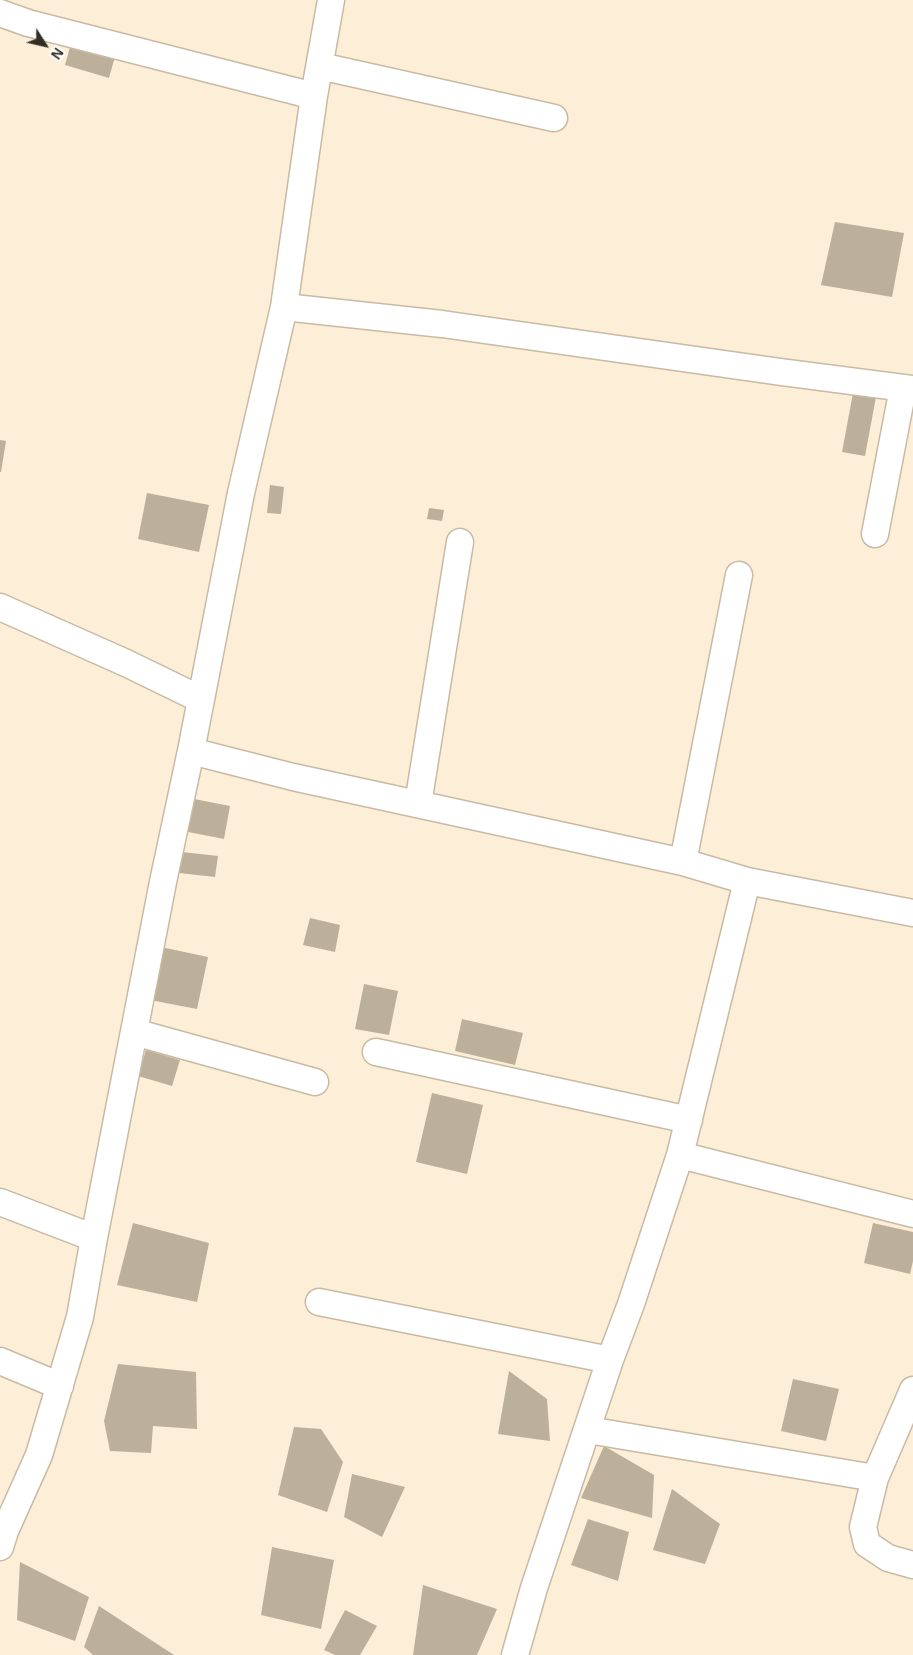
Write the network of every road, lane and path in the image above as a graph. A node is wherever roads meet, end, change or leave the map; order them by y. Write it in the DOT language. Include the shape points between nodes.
graph roads {
  1 [pos="331,0"];
  2 [pos="0,13"];
  3 [pos="320,66"];
  4 [pos="314,96"];
  5 [pos="554,118"];
  6 [pos="284,307"];
  7 [pos="908,388"];
  8 [pos="875,534"];
  9 [pos="460,542"];
  10 [pos="739,575"];
  11 [pos="0,607"];
  12 [pos="200,699"];
  13 [pos="191,751"];
  14 [pos="418,804"];
  15 [pos="683,862"];
  16 [pos="747,881"];
  17 [pos="913,913"];
  18 [pos="134,1032"];
  19 [pos="376,1052"];
  20 [pos="315,1082"];
  21 [pos="689,1120"];
  22 [pos="680,1155"];
  23 [pos="0,1202"];
  24 [pos="913,1214"];
  25 [pos="94,1238"];
  26 [pos="319,1302"];
  27 [pos="610,1360"];
  28 [pos="0,1361"];
  29 [pos="60,1386"];
  30 [pos="913,1390"];
  31 [pos="588,1430"];
  32 [pos="875,1478"];
  33 [pos="2,1536"];
  34 [pos="913,1565"];
  35 [pos="515,1655"];
  1 -- 3 [label="street"];
  2 -- 4 [label="street" via="28,23"];
  3 -- 4 [label="street"];
  3 -- 5 [label="street"];
  4 -- 6 [label="street"];
  6 -- 7 [label="street" via="442,324"];
  6 -- 12 [label="street" via="241,493"];
  7 -- 8 [label="street"];
  9 -- 14 [label="street"];
  10 -- 15 [label="street"];
  11 -- 12 [label="street"];
  12 -- 13 [label="street"];
  13 -- 14 [label="street"];
  13 -- 18 [label="street"];
  14 -- 15 [label="street"];
  15 -- 16 [label="street"];
  16 -- 17 [label="street"];
  16 -- 21 [label="street"];
  18 -- 20 [label="street"];
  18 -- 25 [label="street"];
  19 -- 21 [label="street"];
  21 -- 22 [label="street"];
  22 -- 24 [label="street"];
  22 -- 27 [label="street"];
  23 -- 25 [label="street"];
  25 -- 29 [label="street" via="80,1317"];
  26 -- 27 [label="street"];
  27 -- 31 [label="street"];
  28 -- 29 [label="street"];
  29 -- 33 [label="street" via="40,1455"];
  30 -- 32 [label="street"];
  31 -- 32 [label="street"];
  31 -- 35 [label="street" via="534,1588"];
  32 -- 34 [label="street" via="863,1527 867,1544 888,1558"];
}
